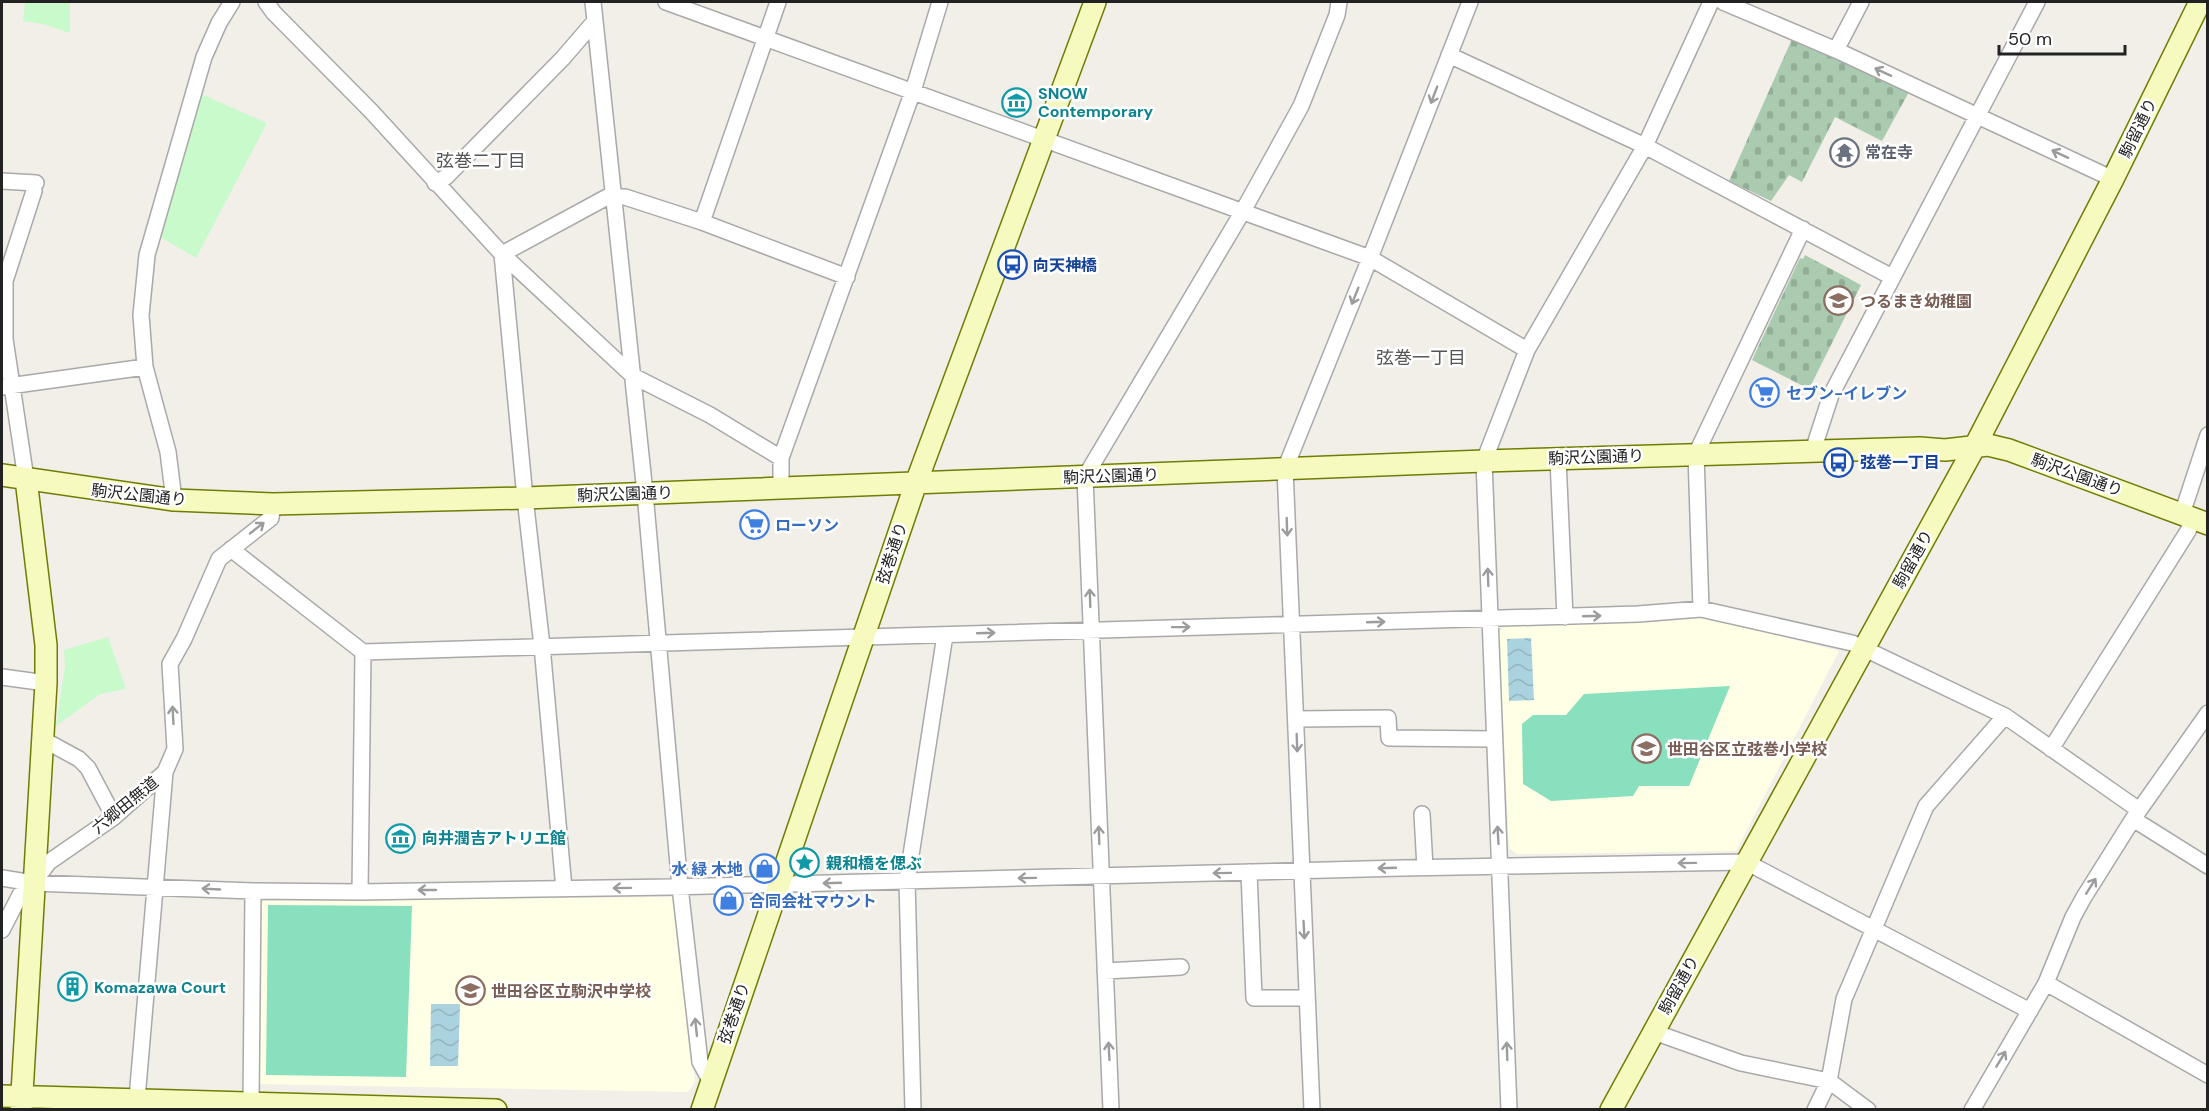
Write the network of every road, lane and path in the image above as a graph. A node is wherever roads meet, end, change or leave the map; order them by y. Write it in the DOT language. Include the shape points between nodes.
graph roads {
  1 [pos="232,2"];
  2 [pos="266,2"];
  3 [pos="593,2"];
  4 [pos="666,2"];
  5 [pos="778,2"];
  6 [pos="940,2"];
  7 [pos="1095,2"];
  8 [pos="1339,2"];
  9 [pos="1470,2"];
  10 [pos="1711,2"];
  11 [pos="1724,2"];
  12 [pos="1860,2"];
  13 [pos="2037,2"];
  14 [pos="2200,2"];
  15 [pos="594,22"];
  16 [pos="767,38"];
  17 [pos="1836,50"];
  18 [pos="1449,55"];
  19 [pos="913,91"];
  20 [pos="1977,116"];
  21 [pos="1044,138"];
  22 [pos="1645,147"];
  23 [pos="2113,179"];
  24 [pos="2,181"];
  25 [pos="435,183"];
  26 [pos="615,196"];
  27 [pos="1243,211"];
  28 [pos="702,222"];
  29 [pos="1803,229"];
  30 [pos="502,254"];
  31 [pos="1370,258"];
  32 [pos="847,277"];
  33 [pos="1892,277"];
  34 [pos="1527,350"];
  35 [pos="145,367"];
  36 [pos="633,376"];
  37 [pos="7,387"];
  38 [pos="2208,435"];
  39 [pos="1974,448"];
  40 [pos="1816,450"];
  41 [pos="1696,454"];
  42 [pos="781,458"];
  43 [pos="1558,459"];
  44 [pos="1484,461"];
  45 [pos="1285,469"];
  46 [pos="2,475"];
  47 [pos="1085,477"];
  48 [pos="26,479"];
  49 [pos="916,483"];
  50 [pos="781,489"];
  51 [pos="645,493"];
  52 [pos="525,498"];
  53 [pos="174,500"];
  54 [pos="273,504"];
  55 [pos="2194,519"];
  56 [pos="231,549"];
  57 [pos="1701,609"];
  58 [pos="1564,617"];
  59 [pos="1490,619"];
  60 [pos="1292,625"];
  61 [pos="1092,629"];
  62 [pos="945,635"];
  63 [pos="865,637"];
  64 [pos="658,642"];
  65 [pos="542,646"];
  66 [pos="1863,648"];
  67 [pos="363,652"];
  68 [pos="2,676"];
  69 [pos="46,683"];
  70 [pos="2208,713"];
  71 [pos="2005,716"];
  72 [pos="1296,719"];
  73 [pos="1494,739"];
  74 [pos="44,740"];
  75 [pos="2051,749"];
  76 [pos="165,772"];
  77 [pos="1422,814"];
  78 [pos="2136,815"];
  79 [pos="114,817"];
  80 [pos="1746,862"];
  81 [pos="2208,866"];
  82 [pos="1425,868"];
  83 [pos="1500,868"];
  84 [pos="1249,872"];
  85 [pos="1301,872"];
  86 [pos="1101,876"];
  87 [pos="2,878"];
  88 [pos="907,881"];
  89 [pos="33,883"];
  90 [pos="779,884"];
  91 [pos="154,886"];
  92 [pos="680,887"];
  93 [pos="564,889"];
  94 [pos="253,891"];
  95 [pos="360,892"];
  96 [pos="1873,929"];
  97 [pos="2,930"];
  98 [pos="1181,967"];
  99 [pos="1105,971"];
  100 [pos="2046,983"];
  101 [pos="1307,998"];
  102 [pos="2030,1011"];
  103 [pos="1654,1032"];
  104 [pos="2208,1074"];
  105 [pos="711,1082"];
  106 [pos="1829,1082"];
  107 [pos="15,1100"];
  108 [pos="251,1103"];
  109 [pos="136,1105"];
  110 [pos="361,1108"];
  111 [pos="496,1110"];
  112 [pos="702,1110"];
  113 [pos="913,1110"];
  114 [pos="1111,1110"];
  115 [pos="1312,1110"];
  116 [pos="1509,1110"];
  117 [pos="1611,1110"];
  118 [pos="1815,1110"];
  119 [pos="1868,1110"];
  120 [pos="1972,1110"];
  1 -- 35 [label="street" via="201,67 147,255 141,315"];
  2 -- 25 [label="street"];
  3 -- 15 [label="street"];
  4 -- 16 [label="street"];
  5 -- 16 [label="street"];
  6 -- 19 [label="street"];
  7 -- 21 [label="street, 弦巻通り"];
  8 -- 27 [label="street" via="1301,106"];
  9 -- 18 [label="street"];
  10 -- 22 [label="street"];
  11 -- 17 [label="street"];
  12 -- 17 [label="street"];
  13 -- 20 [label="street"];
  14 -- 23 [label="street, 駒留通り"];
  15 -- 25 [label="street" via="446,177"];
  15 -- 26 [label="street"];
  16 -- 19 [label="street"];
  16 -- 28 [label="street"];
  20 -- 17 [label="street, one-way"];
  18 -- 22 [label="street"];
  18 -- 31 [label="street, one-way"];
  19 -- 21 [label="street"];
  19 -- 32 [label="street"];
  23 -- 20 [label="street, one-way"];
  20 -- 33 [label="street"];
  21 -- 27 [label="street"];
  21 -- 49 [label="street, 弦巻通り"];
  22 -- 29 [label="street"];
  22 -- 34 [label="street"];
  23 -- 39 [label="street, 駒留通り"];
  24 -- 37 [label="street" via="35,187 4,281"];
  25 -- 30 [label="street"];
  26 -- 28 [label="street"];
  26 -- 30 [label="street"];
  26 -- 36 [label="street"];
  27 -- 31 [label="street"];
  27 -- 47 [label="street"];
  28 -- 32 [label="street"];
  29 -- 33 [label="street"];
  29 -- 41 [label="street"];
  30 -- 36 [label="street"];
  30 -- 52 [label="street"];
  31 -- 34 [label="street"];
  31 -- 45 [label="street, one-way"];
  32 -- 42 [label="street"];
  33 -- 40 [label="street" via="1831,395"];
  34 -- 44 [label="street"];
  35 -- 37 [label="street"];
  35 -- 53 [label="street" via="168,452"];
  36 -- 42 [label="street" via="710,415"];
  36 -- 51 [label="street"];
  37 -- 48 [label="street"];
  38 -- 55 [label="street"];
  39 -- 40 [label="street, 駒沢公園通り"];
  39 -- 55 [label="street, 駒沢公園通り" via="1999,447"];
  39 -- 66 [label="street, 駒留通り"];
  40 -- 41 [label="street, 駒沢公園通り"];
  41 -- 43 [label="street, 駒沢公園通り"];
  41 -- 57 [label="street"];
  42 -- 50 [label="street"];
  43 -- 44 [label="street, 駒沢公園通り"];
  43 -- 58 [label="street"];
  44 -- 45 [label="street, 駒沢公園通り"];
  59 -- 44 [label="street, one-way"];
  45 -- 47 [label="street, 駒沢公園通り"];
  45 -- 60 [label="street, one-way"];
  46 -- 48 [label="street, 駒沢公園通り"];
  47 -- 49 [label="street, 駒沢公園通り"];
  61 -- 47 [label="street, one-way"];
  48 -- 53 [label="street, 駒沢公園通り"];
  48 -- 69 [label="street" via="46,645"];
  49 -- 50 [label="street, 駒沢公園通り"];
  49 -- 63 [label="street, 弦巻通り"];
  50 -- 51 [label="street, 駒沢公園通り"];
  51 -- 52 [label="street, 駒沢公園通り"];
  51 -- 64 [label="street"];
  52 -- 54 [label="street, 駒沢公園通り"];
  52 -- 65 [label="street"];
  53 -- 54 [label="street, 駒沢公園通り"];
  56 -- 54 [label="street, 六郷田無道, one-way" via="271,518"];
  55 -- 75 [label="street"];
  56 -- 67 [label="street"];
  76 -- 56 [label="street, 六郷田無道, one-way" via="175,749 170,663 219,559"];
  58 -- 57 [label="street, one-way"];
  57 -- 66 [label="street"];
  58 -- 59 [label="street"];
  60 -- 59 [label="street, one-way"];
  59 -- 73 [label="street"];
  61 -- 60 [label="street, one-way"];
  60 -- 72 [label="street"];
  62 -- 61 [label="street, one-way"];
  86 -- 61 [label="street, one-way"];
  62 -- 63 [label="street"];
  62 -- 88 [label="street"];
  63 -- 64 [label="street"];
  63 -- 90 [label="street, 弦巻通り"];
  64 -- 65 [label="street"];
  64 -- 92 [label="street"];
  65 -- 67 [label="street"];
  65 -- 93 [label="street"];
  66 -- 71 [label="street"];
  66 -- 80 [label="street, 駒留通り"];
  67 -- 95 [label="street"];
  68 -- 69 [label="street"];
  69 -- 74 [label="street"];
  70 -- 78 [label="street"];
  71 -- 75 [label="street"];
  71 -- 96 [label="street" via="1926,806"];
  72 -- 73 [label="street" via="1388,718 1389,738"];
  72 -- 85 [label="street, one-way"];
  83 -- 73 [label="street, one-way"];
  74 -- 79 [label="street" via="72,754 88,768"];
  74 -- 89 [label="street"];
  75 -- 78 [label="street"];
  76 -- 79 [label="street, 六郷田無道"];
  76 -- 91 [label="street"];
  77 -- 82 [label="street"];
  78 -- 81 [label="street"];
  100 -- 78 [label="street, one-way" via="2073,917"];
  79 -- 89 [label="street, 六郷田無道" via="49,862"];
  80 -- 83 [label="street, one-way"];
  80 -- 96 [label="street"];
  80 -- 103 [label="street, 駒留通り"];
  82 -- 83 [label="street"];
  82 -- 85 [label="street, one-way"];
  116 -- 83 [label="street, one-way"];
  84 -- 85 [label="street"];
  84 -- 86 [label="street, one-way"];
  84 -- 101 [label="street" via="1254,998"];
  85 -- 101 [label="street, one-way"];
  86 -- 88 [label="street, one-way"];
  86 -- 99 [label="street"];
  87 -- 89 [label="street"];
  88 -- 90 [label="street, one-way"];
  88 -- 113 [label="street"];
  89 -- 91 [label="street"];
  89 -- 97 [label="street, 六郷田無道" via="20,895"];
  89 -- 107 [label="street"];
  90 -- 92 [label="street"];
  90 -- 105 [label="street, 弦巻通り"];
  94 -- 91 [label="street, one-way"];
  91 -- 109 [label="street"];
  92 -- 93 [label="street, one-way"];
  105 -- 92 [label="street, one-way" via="700,1062"];
  93 -- 95 [label="street, one-way"];
  94 -- 95 [label="street"];
  94 -- 108 [label="street"];
  96 -- 102 [label="street"];
  96 -- 106 [label="street" via="1844,999"];
  98 -- 99 [label="street"];
  114 -- 99 [label="street, one-way"];
  100 -- 102 [label="street"];
  100 -- 104 [label="street"];
  101 -- 115 [label="street"];
  120 -- 102 [label="street, one-way"];
  103 -- 106 [label="street" via="1741,1063"];
  103 -- 117 [label="street, 駒留通り"];
  105 -- 112 [label="street, 弦巻通り"];
  106 -- 118 [label="street"];
  106 -- 119 [label="street"];
  107 -- 109 [label="street"];
  108 -- 109 [label="street"];
  108 -- 110 [label="street"];
  110 -- 111 [label="street"];
}
